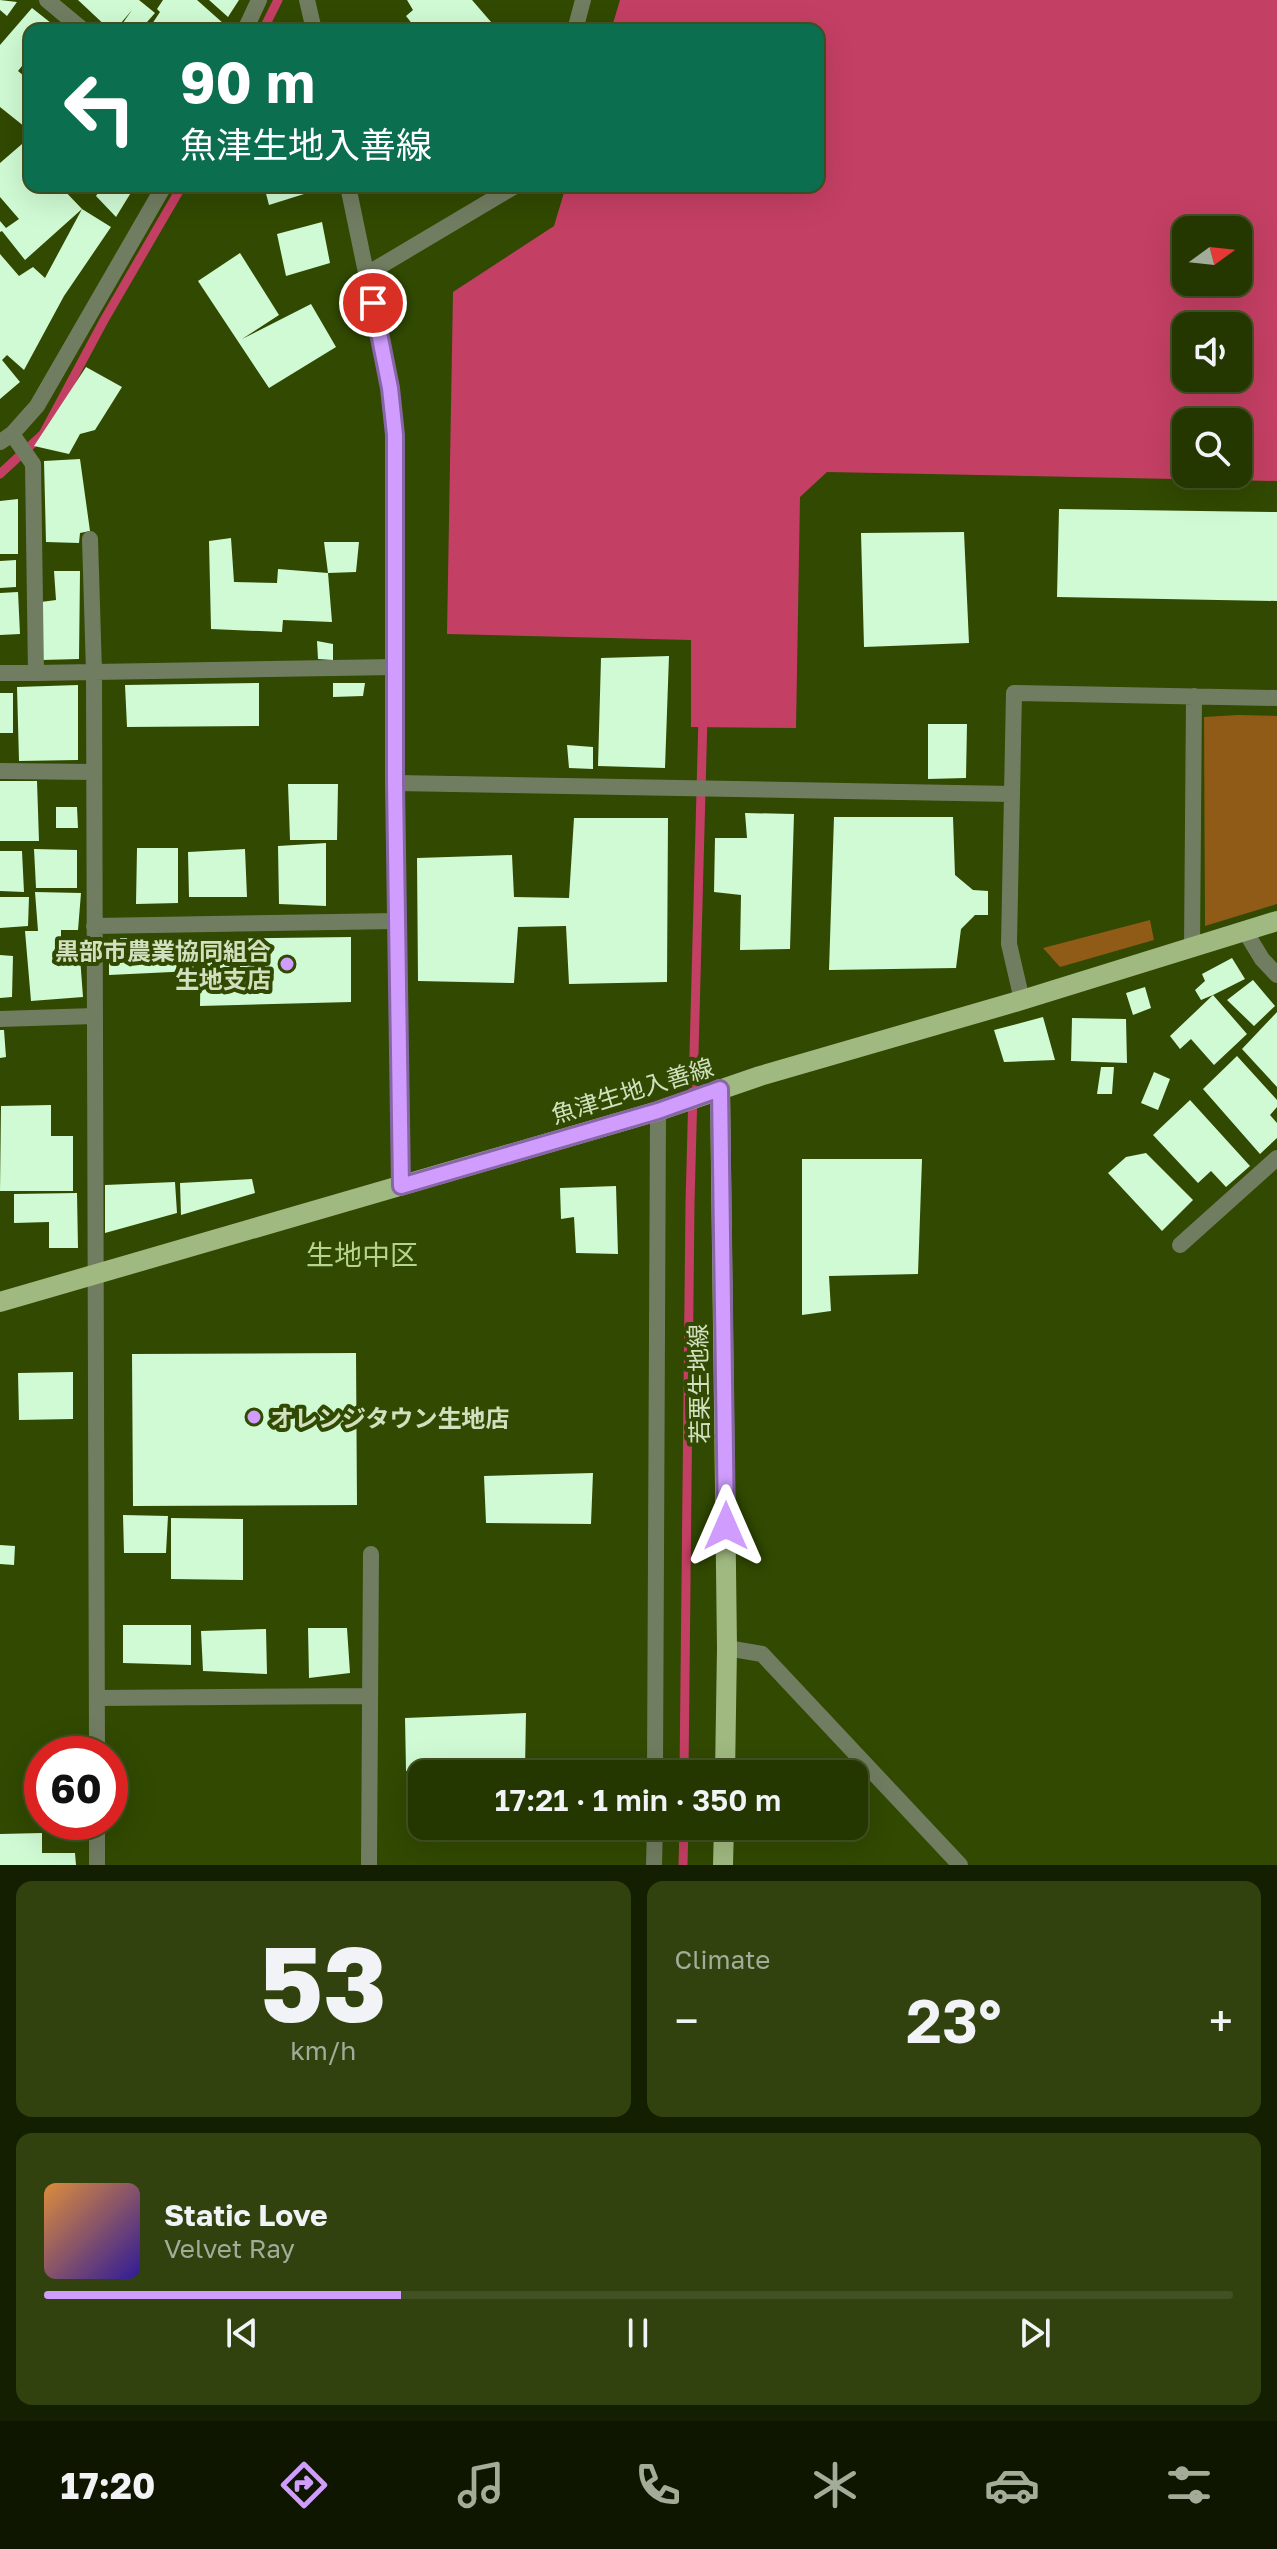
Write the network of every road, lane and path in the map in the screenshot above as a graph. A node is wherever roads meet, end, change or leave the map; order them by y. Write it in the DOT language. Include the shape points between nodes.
graph roads {
  1 [pos="47,0"];
  2 [pos="259,0"];
  3 [pos="307,0"];
  4 [pos="583,0"];
  5 [pos="76,24"];
  6 [pos="248,24"];
  7 [pos="313,24"];
  8 [pos="577,24"];
  9 [pos="161,192"];
  10 [pos="349,192"];
  11 [pos="505,192"];
  12 [pos="367,274"];
  13 [pos="6,438"];
  14 [pos="90,539"];
  15 [pos="395,667"];
  16 [pos="94,672"];
  17 [pos="0,673"];
  18 [pos="36,673"];
  19 [pos="1194,696"];
  20 [pos="1277,698"];
  21 [pos="0,771"];
  22 [pos="94,772"];
  23 [pos="395,783"];
  24 [pos="1012,794"];
  25 [pos="397,921"];
  26 [pos="1277,921"];
  27 [pos="94,926"];
  28 [pos="1245,931"];
  29 [pos="1192,948"];
  30 [pos="1277,975"];
  31 [pos="1022,1000"];
  32 [pos="94,1016"];
  33 [pos="0,1019"];
  34 [pos="720,1089"];
  35 [pos="658,1111"];
  36 [pos="1277,1158"];
  37 [pos="401,1186"];
  38 [pos="1180,1245"];
  39 [pos="96,1275"];
  40 [pos="0,1302"];
  41 [pos="371,1554"];
  42 [pos="727,1648"];
  43 [pos="370,1696"];
  44 [pos="97,1698"];
  45 [pos="97,1736"];
  46 [pos="655,1760"];
  47 [pos="725,1760"];
  48 [pos="97,1840"];
  49 [pos="655,1840"];
  50 [pos="724,1840"];
  51 [pos="97,1865"];
  52 [pos="369,1865"];
  53 [pos="654,1865"];
  54 [pos="723,1865"];
  55 [pos="960,1865"];
  1 -- 5 [label="street"];
  2 -- 6 [label="street"];
  3 -- 7 [label="street"];
  4 -- 8 [label="street"];
  9 -- 13 [label="street" via="37,406"];
  10 -- 12 [label="street"];
  11 -- 12 [label="street"];
  12 -- 15 [label="street" via="395,435"];
  13 -- 18 [label="street" via="33,464"];
  14 -- 16 [label="street"];
  15 -- 16 [label="street"];
  15 -- 23 [label="street"];
  16 -- 18 [label="street"];
  16 -- 22 [label="street"];
  17 -- 18 [label="street"];
  19 -- 20 [label="street"];
  19 -- 24 [label="street" via="1014,693"];
  19 -- 29 [label="street"];
  21 -- 22 [label="street"];
  22 -- 27 [label="street"];
  23 -- 24 [label="street"];
  23 -- 25 [label="street"];
  24 -- 31 [label="street" via="1009,944"];
  25 -- 27 [label="street"];
  25 -- 37 [label="street"];
  26 -- 28 [label="main road, 魚津生地入善線"];
  27 -- 32 [label="street"];
  28 -- 29 [label="main road, 魚津生地入善線"];
  28 -- 30 [label="street"];
  29 -- 31 [label="main road, 魚津生地入善線"];
  31 -- 34 [label="main road, 魚津生地入善線"];
  32 -- 33 [label="street"];
  32 -- 39 [label="street"];
  34 -- 35 [label="main road, 魚津生地入善線"];
  34 -- 42 [label="main road, 若栗生地線"];
  35 -- 37 [label="main road, 魚津生地入善線"];
  35 -- 46 [label="street"];
  36 -- 38 [label="street"];
  37 -- 39 [label="main road, 魚津生地入善線"];
  39 -- 40 [label="main road, 魚津生地入善線"];
  39 -- 44 [label="street"];
  41 -- 43 [label="street"];
  42 -- 47 [label="main road, 若栗生地線"];
  42 -- 55 [label="street" via="762,1654"];
  43 -- 44 [label="street"];
  43 -- 52 [label="street"];
  44 -- 45 [label="street"];
  48 -- 51 [label="street"];
  49 -- 53 [label="street"];
  50 -- 54 [label="main road"];
}
